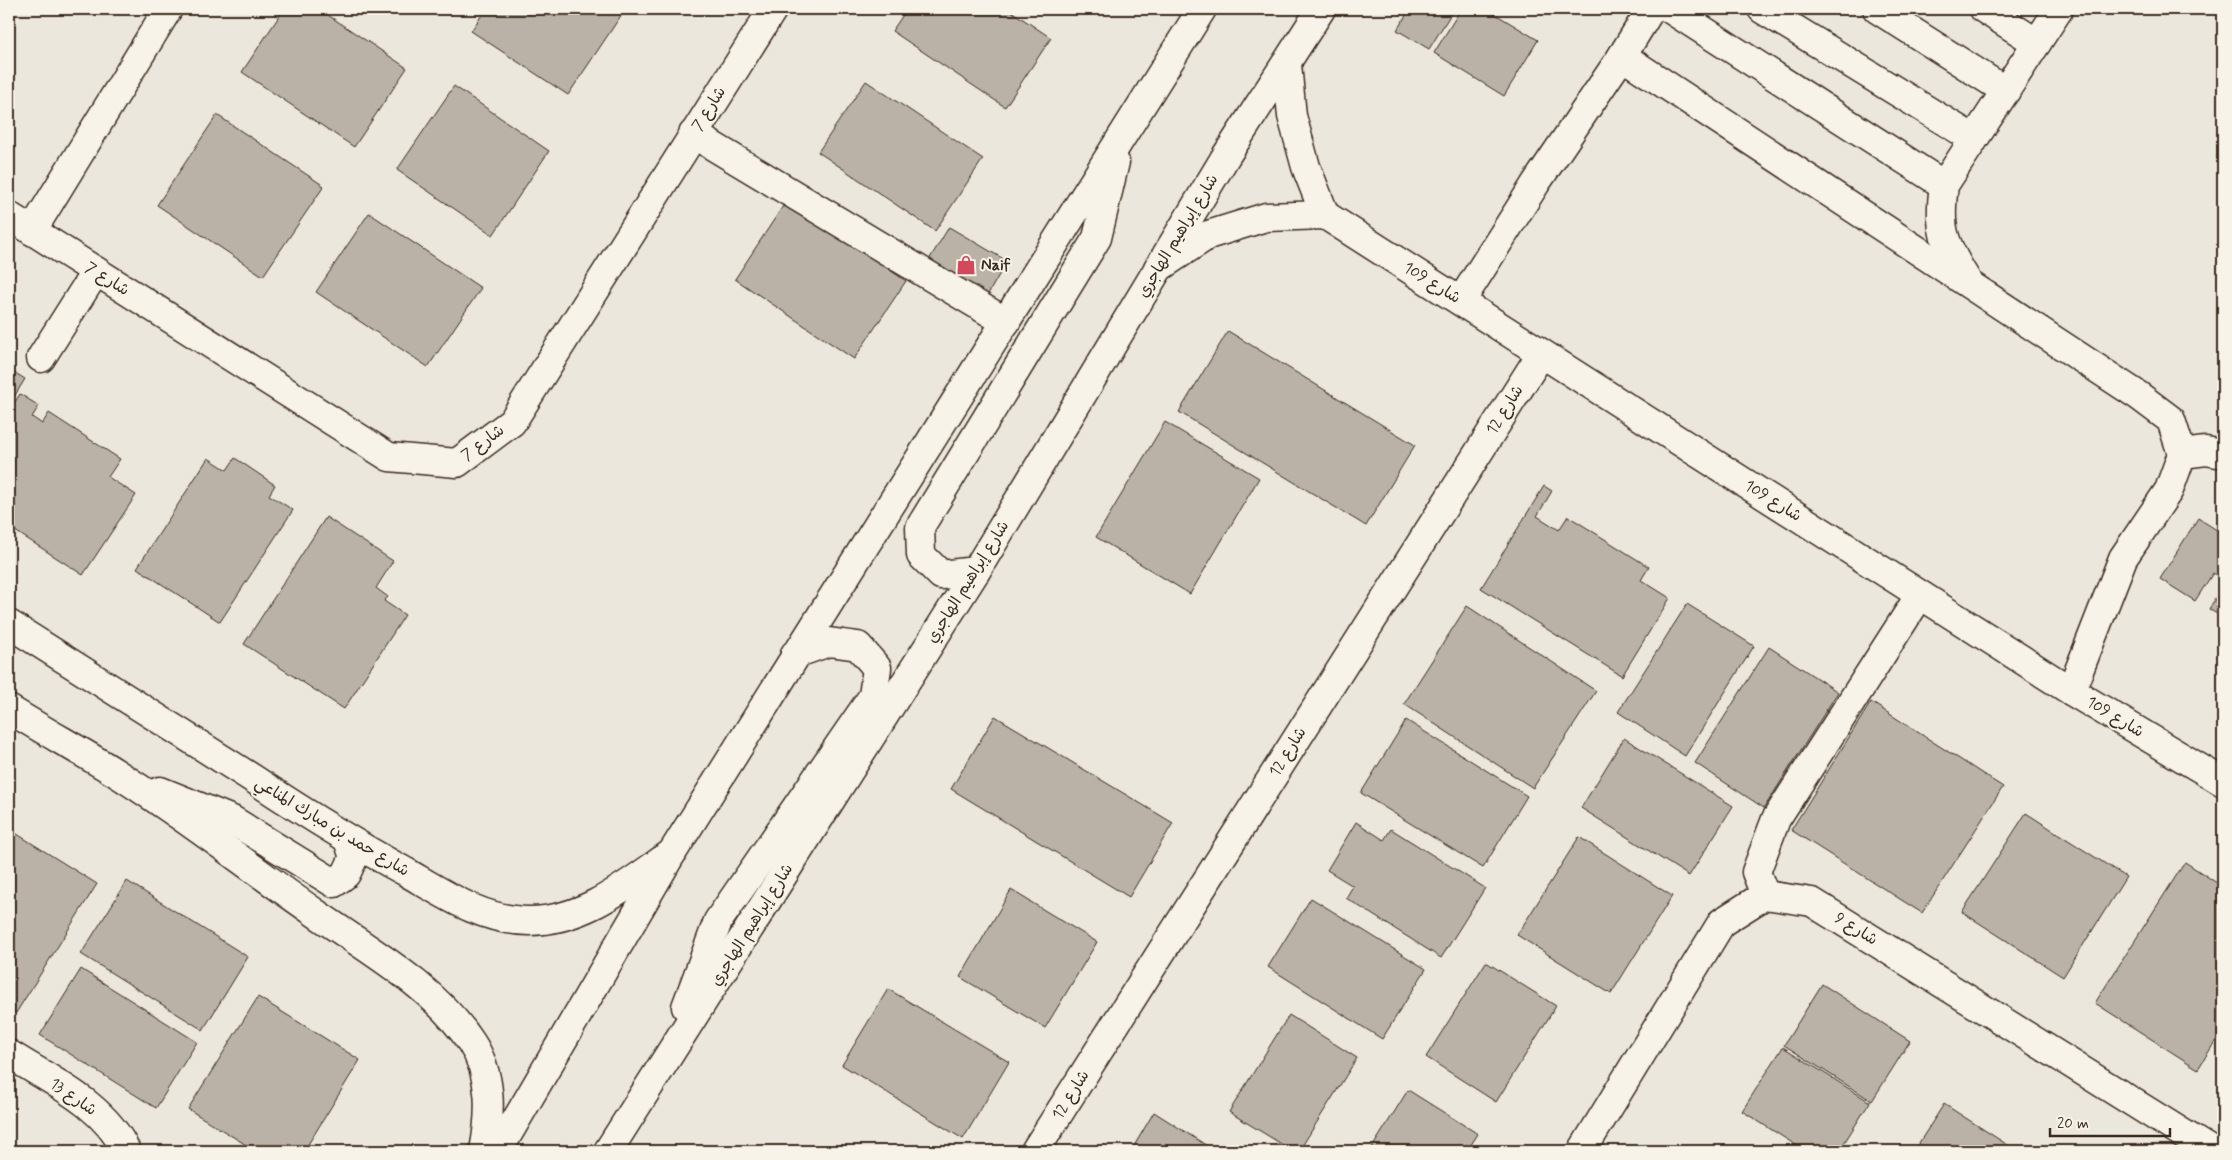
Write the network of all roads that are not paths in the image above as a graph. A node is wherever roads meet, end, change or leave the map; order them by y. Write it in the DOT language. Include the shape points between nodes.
graph roads {
  1 [pos="168,9"];
  2 [pos="772,9"];
  3 [pos="1202,9"];
  4 [pos="1321,9"];
  5 [pos="1651,9"];
  6 [pos="1670,9"];
  7 [pos="1762,9"];
  8 [pos="1877,9"];
  9 [pos="1984,9"];
  10 [pos="2059,9"];
  11 [pos="2037,43"];
  12 [pos="1622,56"];
  13 [pos="1287,64"];
  14 [pos="2006,91"];
  15 [pos="693,134"];
  16 [pos="1974,139"];
  17 [pos="1120,141"];
  18 [pos="1944,185"];
  19 [pos="1325,215"];
  20 [pos="9,216"];
  21 [pos="32,231"];
  22 [pos="1158,268"];
  23 [pos="96,271"];
  24 [pos="1969,284"];
  25 [pos="1461,301"];
  26 [pos="1006,322"];
  27 [pos="1541,354"];
  28 [pos="41,358"];
  29 [pos="2182,454"];
  30 [pos="2223,454"];
  31 [pos="976,570"];
  32 [pos="1920,594"];
  33 [pos="9,624"];
  34 [pos="795,654"];
  35 [pos="2071,691"];
  36 [pos="9,709"];
  37 [pos="117,774"];
  38 [pos="2221,775"];
  39 [pos="348,840"];
  40 [pos="672,853"];
  41 [pos="1765,895"];
  42 [pos="9,1054"];
  43 [pos="666,1060"];
  44 [pos="126,1151"];
  45 [pos="484,1151"];
  46 [pos="498,1151"];
  47 [pos="608,1151"];
  48 [pos="1035,1151"];
  49 [pos="1582,1151"];
  50 [pos="2211,1151"];
  1 -- 21 [label="street"];
  2 -- 15 [label="street, شارع 7"];
  3 -- 17 [label="street"];
  4 -- 13 [label="street, شارع إبراهيم الهاجري"];
  5 -- 12 [label="street"];
  6 -- 18 [label="street"];
  7 -- 16 [label="street"];
  8 -- 14 [label="street"];
  9 -- 11 [label="street"];
  10 -- 11 [label="street"];
  11 -- 14 [label="street"];
  12 -- 24 [label="street"];
  12 -- 25 [label="street"];
  13 -- 19 [label="street" via="1292,116 1306,167"];
  13 -- 22 [label="street, شارع إبراهيم الهاجري"];
  14 -- 16 [label="street"];
  15 -- 23 [label="street, شارع 7" via="512,422 457,463 388,457"];
  15 -- 26 [label="street"];
  16 -- 18 [label="street"];
  17 -- 26 [label="street"];
  17 -- 31 [label="street" via="1097,238 920,527 921,555 941,575"];
  18 -- 24 [label="street" via="1940,216 1948,251"];
  19 -- 22 [label="street" via="1266,217 1208,235"];
  19 -- 25 [label="street, شارع 109"];
  20 -- 21 [label="street, شارع 7"];
  21 -- 23 [label="street, شارع 7"];
  22 -- 31 [label="street, شارع إبراهيم الهاجري"];
  23 -- 28 [label="street"];
  24 -- 29 [label="street" via="2171,420"];
  25 -- 27 [label="street, شارع 109"];
  26 -- 34 [label="street"];
  27 -- 32 [label="street, شارع 109"];
  27 -- 48 [label="street, شارع 12"];
  29 -- 30 [label="street" via="2206,451"];
  29 -- 35 [label="street" via="2169,490 2124,558"];
  31 -- 43 [label="street, شارع إبراهيم الهاجري"];
  32 -- 35 [label="street, شارع 109"];
  32 -- 41 [label="street" via="1776,819 1756,872"];
  33 -- 39 [label="street, شارع حمد بن مبارك المناعي"];
  34 -- 40 [label="street"];
  34 -- 43 [label="street" via="828,642 858,646 877,668 872,696 718,921"];
  35 -- 38 [label="street, شارع 109"];
  36 -- 37 [label="street"];
  37 -- 39 [label="street" via="232,820 334,883 346,874 354,857"];
  37 -- 45 [label="street" via="398,971 444,1008 471,1042 486,1076 489,1114"];
  39 -- 40 [label="street, شارع حمد بن مبارك المناعي" via="472,909 529,921 553,919 587,908"];
  40 -- 46 [label="street"];
  41 -- 49 [label="street" via="1722,922"];
  41 -- 50 [label="street, شارع 9" via="1812,902"];
  42 -- 44 [label="street, شارع 13" via="93,1109 114,1130"];
  43 -- 47 [label="street, شارع إبراهيم الهاجري"];
}
